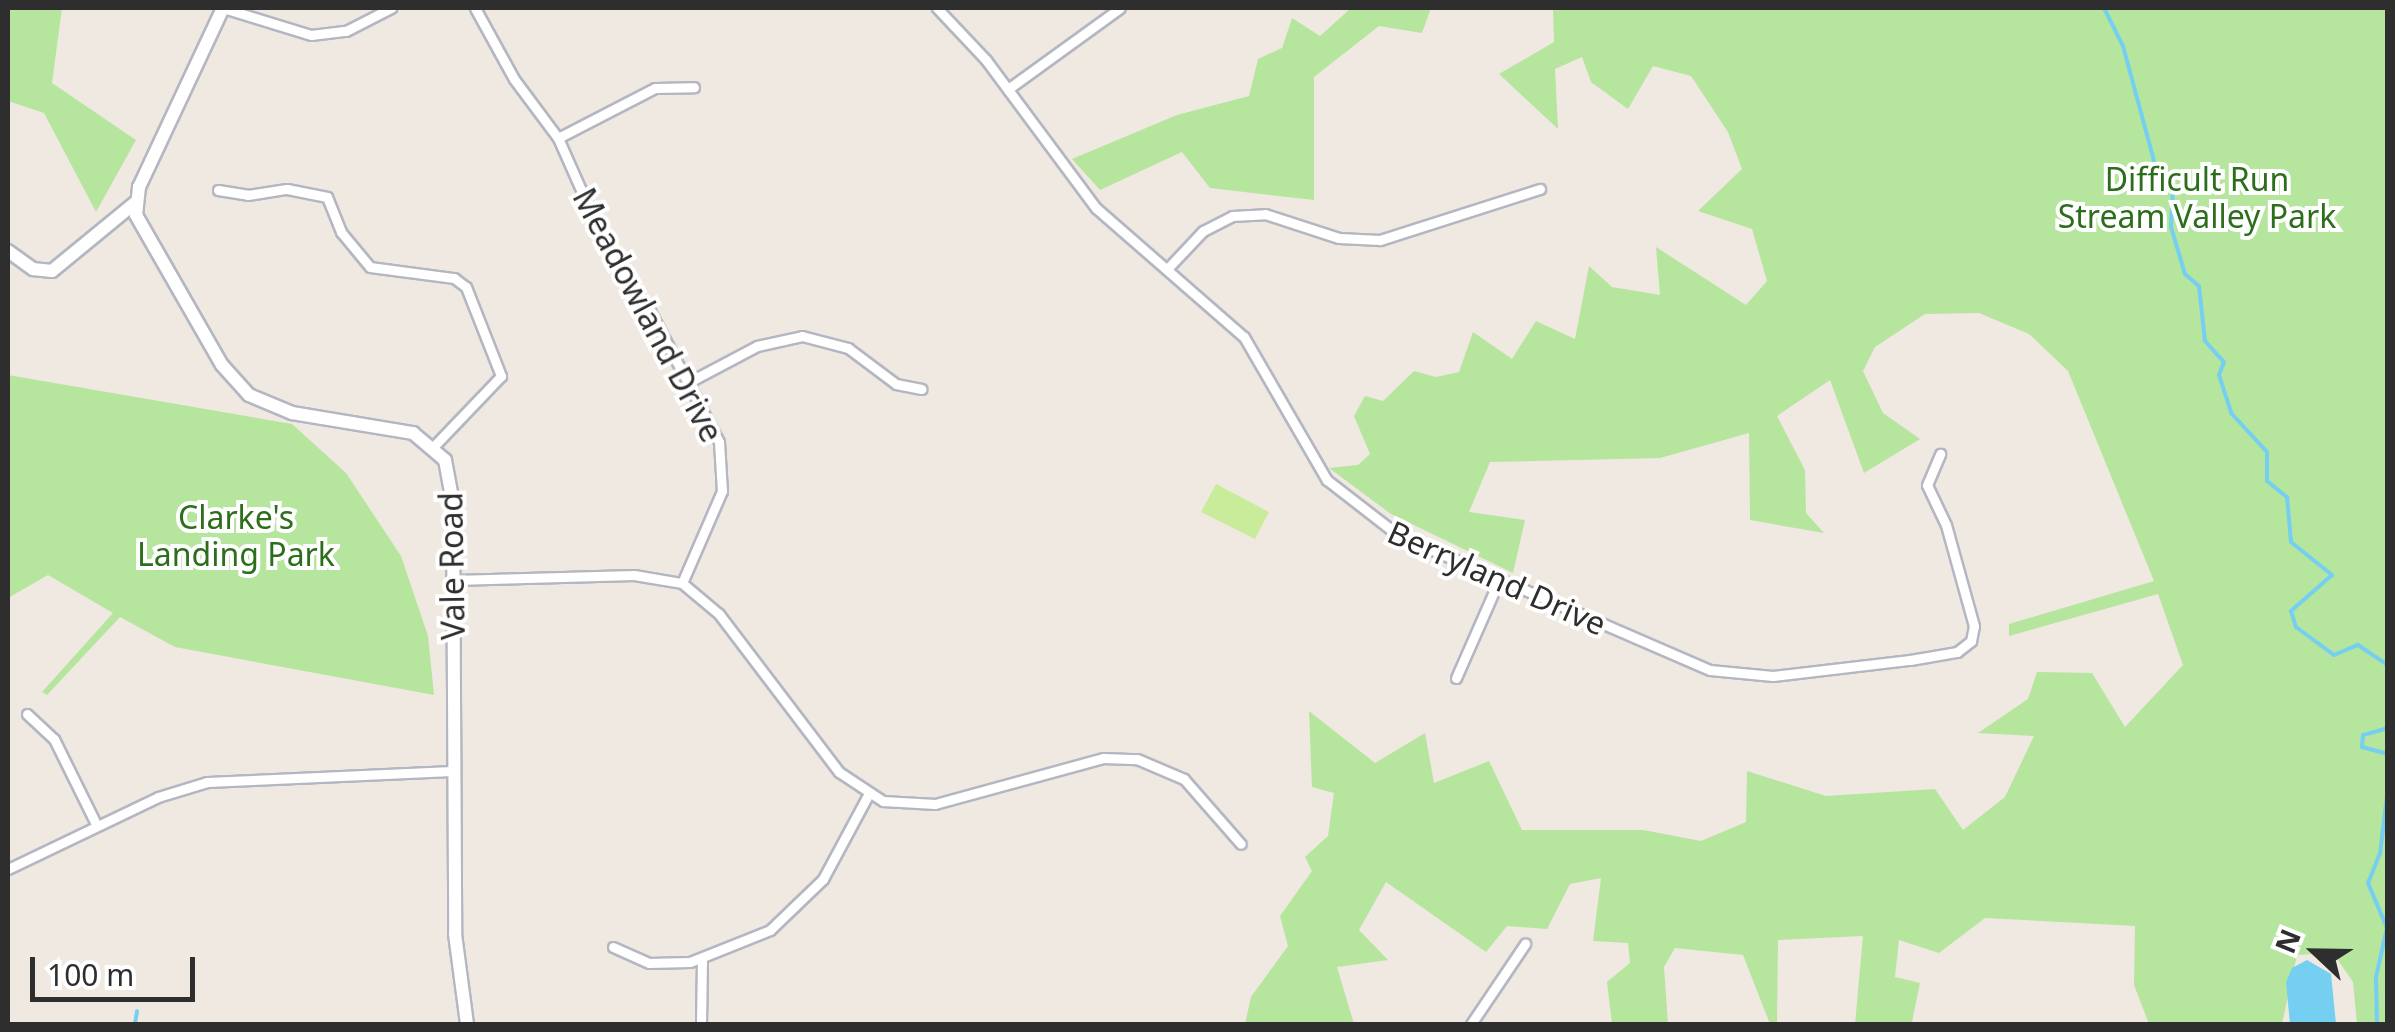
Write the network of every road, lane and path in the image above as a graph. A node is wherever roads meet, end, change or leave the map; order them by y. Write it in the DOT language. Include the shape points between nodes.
graph roads {
  1 [pos="223,8"];
  2 [pos="391,8"];
  3 [pos="475,8"];
  4 [pos="937,8"];
  5 [pos="1118,8"];
  6 [pos="694,87"];
  7 [pos="1008,90"];
  8 [pos="558,138"];
  9 [pos="218,190"];
  10 [pos="1540,190"];
  11 [pos="136,202"];
  12 [pos="8,251"];
  13 [pos="1168,268"];
  14 [pos="689,382"];
  15 [pos="922,389"];
  16 [pos="434,446"];
  17 [pos="1940,454"];
  18 [pos="454,580"];
  19 [pos="1499,580"];
  20 [pos="682,582"];
  21 [pos="1456,678"];
  22 [pos="27,714"];
  23 [pos="453,771"];
  24 [pos="868,795"];
  25 [pos="97,826"];
  26 [pos="1240,844"];
  27 [pos="8,869"];
  28 [pos="1525,944"];
  29 [pos="613,947"];
  30 [pos="702,960"];
  31 [pos="467,1024"];
  32 [pos="701,1024"];
  33 [pos="1472,1024"];
  1 -- 2 [label="street" via="311,36 346,30"];
  1 -- 11 [label="main road"];
  3 -- 8 [label="street, Meadowland Drive" via="514,79"];
  4 -- 7 [label="street, Berryland Drive"];
  5 -- 7 [label="street"];
  6 -- 8 [label="street" via="655,88"];
  7 -- 13 [label="street, Berryland Drive" via="1096,208"];
  8 -- 14 [label="street, Meadowland Drive" via="597,230"];
  9 -- 16 [label="street" via="248,195 288,189 326,197 341,232 370,268 454,278 466,287 501,376"];
  10 -- 13 [label="street" via="1380,240 1339,238 1264,214 1232,216 1204,231"];
  11 -- 12 [label="main road" via="52,270 34,269"];
  11 -- 16 [label="main road, Vale Road" via="154,250 222,366 249,395 292,413 400,429"];
  13 -- 19 [label="street, Berryland Drive" via="1244,337 1308,455 1342,496 1398,535"];
  14 -- 15 [label="street" via="757,346 802,336 848,348 896,384"];
  14 -- 20 [label="street, Meadowland Drive" via="719,442 723,475 718,507"];
  16 -- 18 [label="main road, Vale Road" via="452,484"];
  17 -- 19 [label="street, Berryland Drive" via="1928,485 1946,524 1974,626 1972,641 1957,652 1810,673 1724,673"];
  18 -- 20 [label="street" via="634,574"];
  18 -- 23 [label="main road, Vale Road"];
  19 -- 21 [label="street"];
  20 -- 24 [label="street" via="719,614 826,757"];
  22 -- 25 [label="street" via="54,739"];
  23 -- 25 [label="street" via="233,777 158,797"];
  23 -- 31 [label="main road, Vale Road" via="454,934"];
  24 -- 26 [label="street" via="904,805 935,804 1103,758 1137,759 1184,780"];
  24 -- 30 [label="street" via="812,894 770,930"];
  25 -- 27 [label="street"];
  28 -- 33 [label="street"];
  29 -- 30 [label="street" via="649,963"];
  30 -- 32 [label="street"];
}
